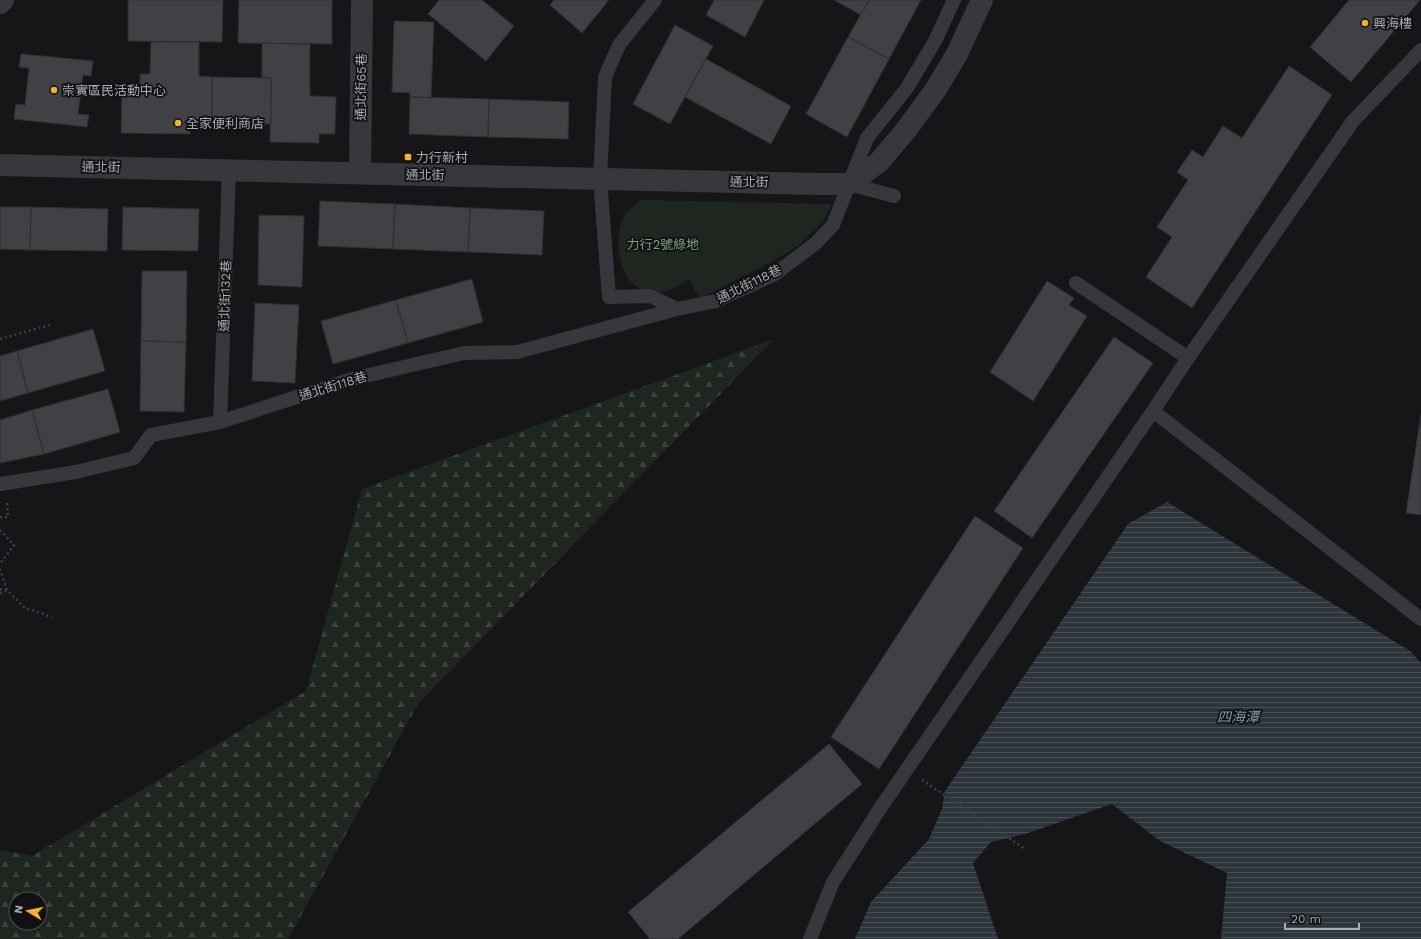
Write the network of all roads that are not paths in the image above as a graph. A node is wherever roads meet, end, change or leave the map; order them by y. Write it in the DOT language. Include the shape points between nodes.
graph roads {
  1 [pos="3,0"];
  2 [pos="362,0"];
  3 [pos="655,0"];
  4 [pos="954,0"];
  5 [pos="982,0"];
  6 [pos="0,3"];
  7 [pos="1421,50"];
  8 [pos="0,165"];
  9 [pos="229,170"];
  10 [pos="360,174"];
  11 [pos="600,179"];
  12 [pos="849,184"];
  13 [pos="894,196"];
  14 [pos="1076,283"];
  15 [pos="677,309"];
  16 [pos="1188,358"];
  17 [pos="1153,411"];
  18 [pos="220,422"];
  19 [pos="0,484"];
  20 [pos="1421,619"];
  21 [pos="810,939"];
  1 -- 6 [label="street"];
  2 -- 10 [label="street, 通北街65巷"];
  3 -- 11 [label="lane" via="619,45 605,76"];
  4 -- 12 [label="lane" via="935,41 907,88 867,138"];
  5 -- 12 [label="street" via="957,54 936,89 879,162"];
  7 -- 16 [label="lane" via="1353,121"];
  8 -- 9 [label="street, 通北街"];
  9 -- 10 [label="street, 通北街"];
  9 -- 18 [label="lane, 通北街132巷"];
  10 -- 11 [label="street, 通北街"];
  11 -- 12 [label="street, 通北街"];
  11 -- 15 [label="lane" via="609,297 650,296"];
  12 -- 13 [label="lane"];
  12 -- 15 [label="lane, 通北街118巷" via="833,225 816,243 775,274 716,301"];
  14 -- 16 [label="lane"];
  15 -- 18 [label="lane, 通北街118巷" via="517,352 464,352 352,379"];
  16 -- 17 [label="lane"];
  17 -- 20 [label="lane"];
  17 -- 21 [label="lane" via="832,882"];
  18 -- 19 [label="lane, 通北街118巷" via="151,435 134,458 76,472"];
}
